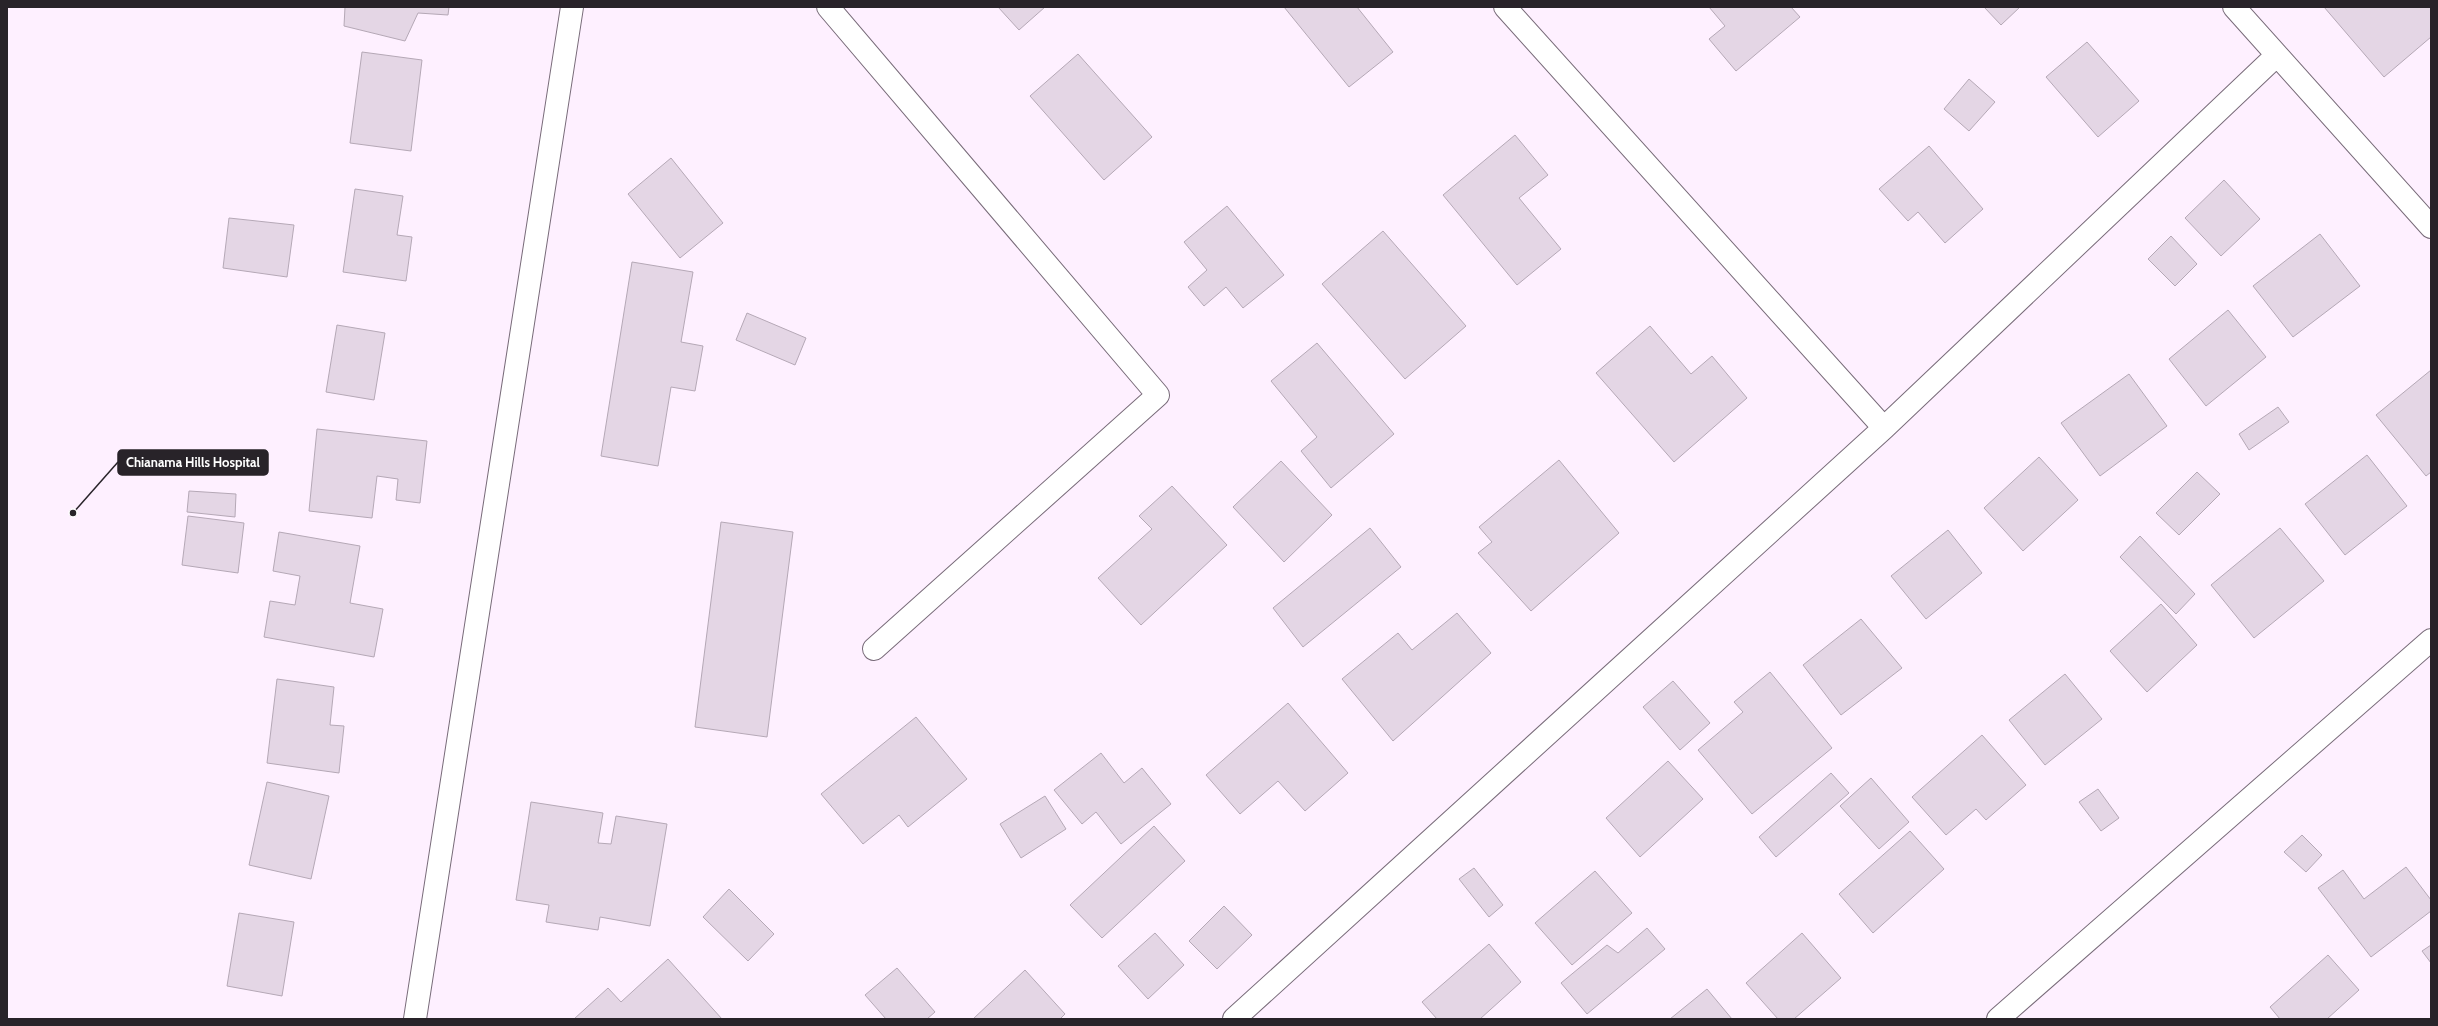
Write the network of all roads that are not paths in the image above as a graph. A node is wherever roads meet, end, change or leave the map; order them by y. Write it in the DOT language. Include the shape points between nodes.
graph roads {
  1 [pos="572,7"];
  2 [pos="828,7"];
  3 [pos="1505,7"];
  4 [pos="2234,7"];
  5 [pos="2277,55"];
  6 [pos="2431,227"];
  7 [pos="1884,428"];
  8 [pos="2431,640"];
  9 [pos="874,649"];
  10 [pos="415,1019"];
  11 [pos="1234,1019"];
  12 [pos="1998,1019"];
  1 -- 10 [label="street"];
  2 -- 9 [label="street" via="1158,395"];
  3 -- 7 [label="street"];
  4 -- 5 [label="street"];
  5 -- 6 [label="street"];
  5 -- 7 [label="street"];
  7 -- 11 [label="street"];
  8 -- 12 [label="street"];
}
